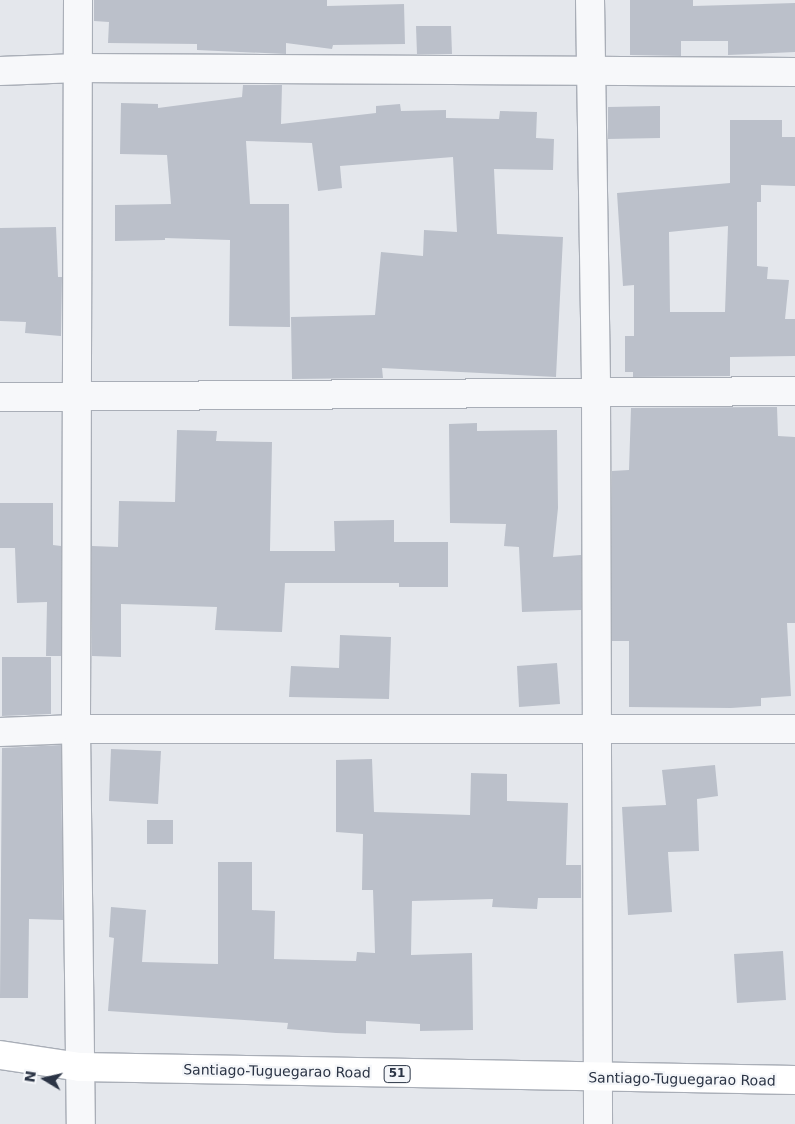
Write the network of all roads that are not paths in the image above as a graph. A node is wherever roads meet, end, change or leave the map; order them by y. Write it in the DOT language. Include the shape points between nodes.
graph roads {
  1 [pos="78,0"];
  2 [pos="590,0"];
  3 [pos="78,68"];
  4 [pos="0,72"];
  5 [pos="589,72"];
  6 [pos="795,72"];
  7 [pos="795,391"];
  8 [pos="596,392"];
  9 [pos="75,395"];
  10 [pos="0,397"];
  11 [pos="76,729"];
  12 [pos="795,729"];
  13 [pos="595,730"];
  14 [pos="0,732"];
  15 [pos="0,1055"];
  16 [pos="80,1067"];
  17 [pos="598,1078"];
  18 [pos="795,1080"];
  19 [pos="81,1124"];
  20 [pos="598,1124"];
  1 -- 3 [label="street"];
  2 -- 5 [label="street"];
  3 -- 4 [label="street"];
  3 -- 5 [label="street"];
  3 -- 9 [label="street"];
  5 -- 6 [label="street"];
  5 -- 8 [label="street"];
  7 -- 8 [label="street"];
  8 -- 9 [label="street"];
  8 -- 13 [label="street"];
  9 -- 10 [label="street"];
  9 -- 11 [label="street"];
  11 -- 13 [label="street"];
  11 -- 14 [label="street"];
  11 -- 16 [label="street"];
  12 -- 13 [label="street"];
  13 -- 17 [label="street"];
  15 -- 16 [label="highway, Santiago-Tuguegarao Road / 51"];
  16 -- 17 [label="highway, Santiago-Tuguegarao Road / 51"];
  16 -- 19 [label="street"];
  17 -- 18 [label="highway, Santiago-Tuguegarao Road / 51"];
  17 -- 20 [label="street"];
}
